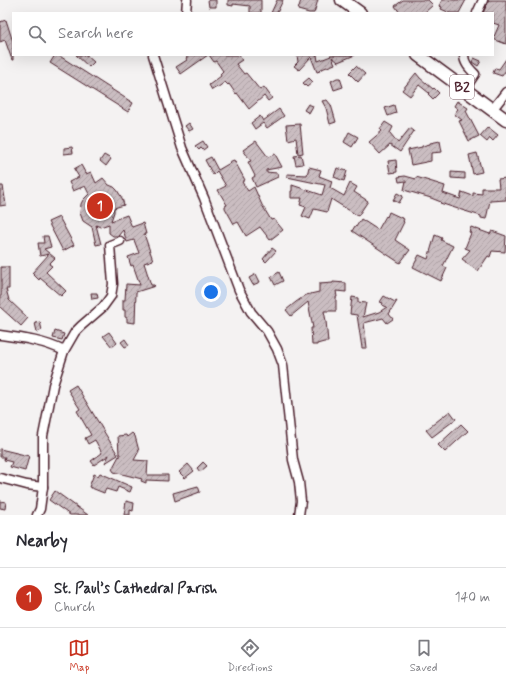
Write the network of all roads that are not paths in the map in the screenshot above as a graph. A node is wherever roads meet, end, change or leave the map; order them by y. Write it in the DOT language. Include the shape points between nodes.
graph roads {
  1 [pos="187,0"];
  2 [pos="342,0"];
  3 [pos="483,0"];
  4 [pos="186,12"];
  5 [pos="359,12"];
  6 [pos="477,12"];
  7 [pos="153,56"];
  8 [pos="419,56"];
  9 [pos="464,56"];
  10 [pos="465,89"];
  11 [pos="506,92"];
  12 [pos="492,110"];
  13 [pos="506,120"];
  14 [pos="120,241"];
  15 [pos="0,335"];
  16 [pos="64,351"];
  17 [pos="0,478"];
  18 [pos="43,488"];
  19 [pos="37,515"];
  20 [pos="299,515"];
  1 -- 4 [label="street"];
  2 -- 5 [label="highway"];
  3 -- 6 [label="street"];
  7 -- 20 [label="street" via="182,148 239,290 251,312 267,331 283,365 293,460 299,482"];
  8 -- 10 [label="highway, B2"];
  9 -- 10 [label="street" via="467,66 475,74"];
  10 -- 12 [label="highway, B2"];
  11 -- 12 [label="street"];
  12 -- 13 [label="highway, B2"];
  14 -- 16 [label="street" via="110,245 113,284 111,296 103,307 80,326"];
  15 -- 16 [label="street" via="41,342"];
  16 -- 18 [label="street" via="53,385 44,436"];
  17 -- 18 [label="street"];
  18 -- 19 [label="street"];
}
